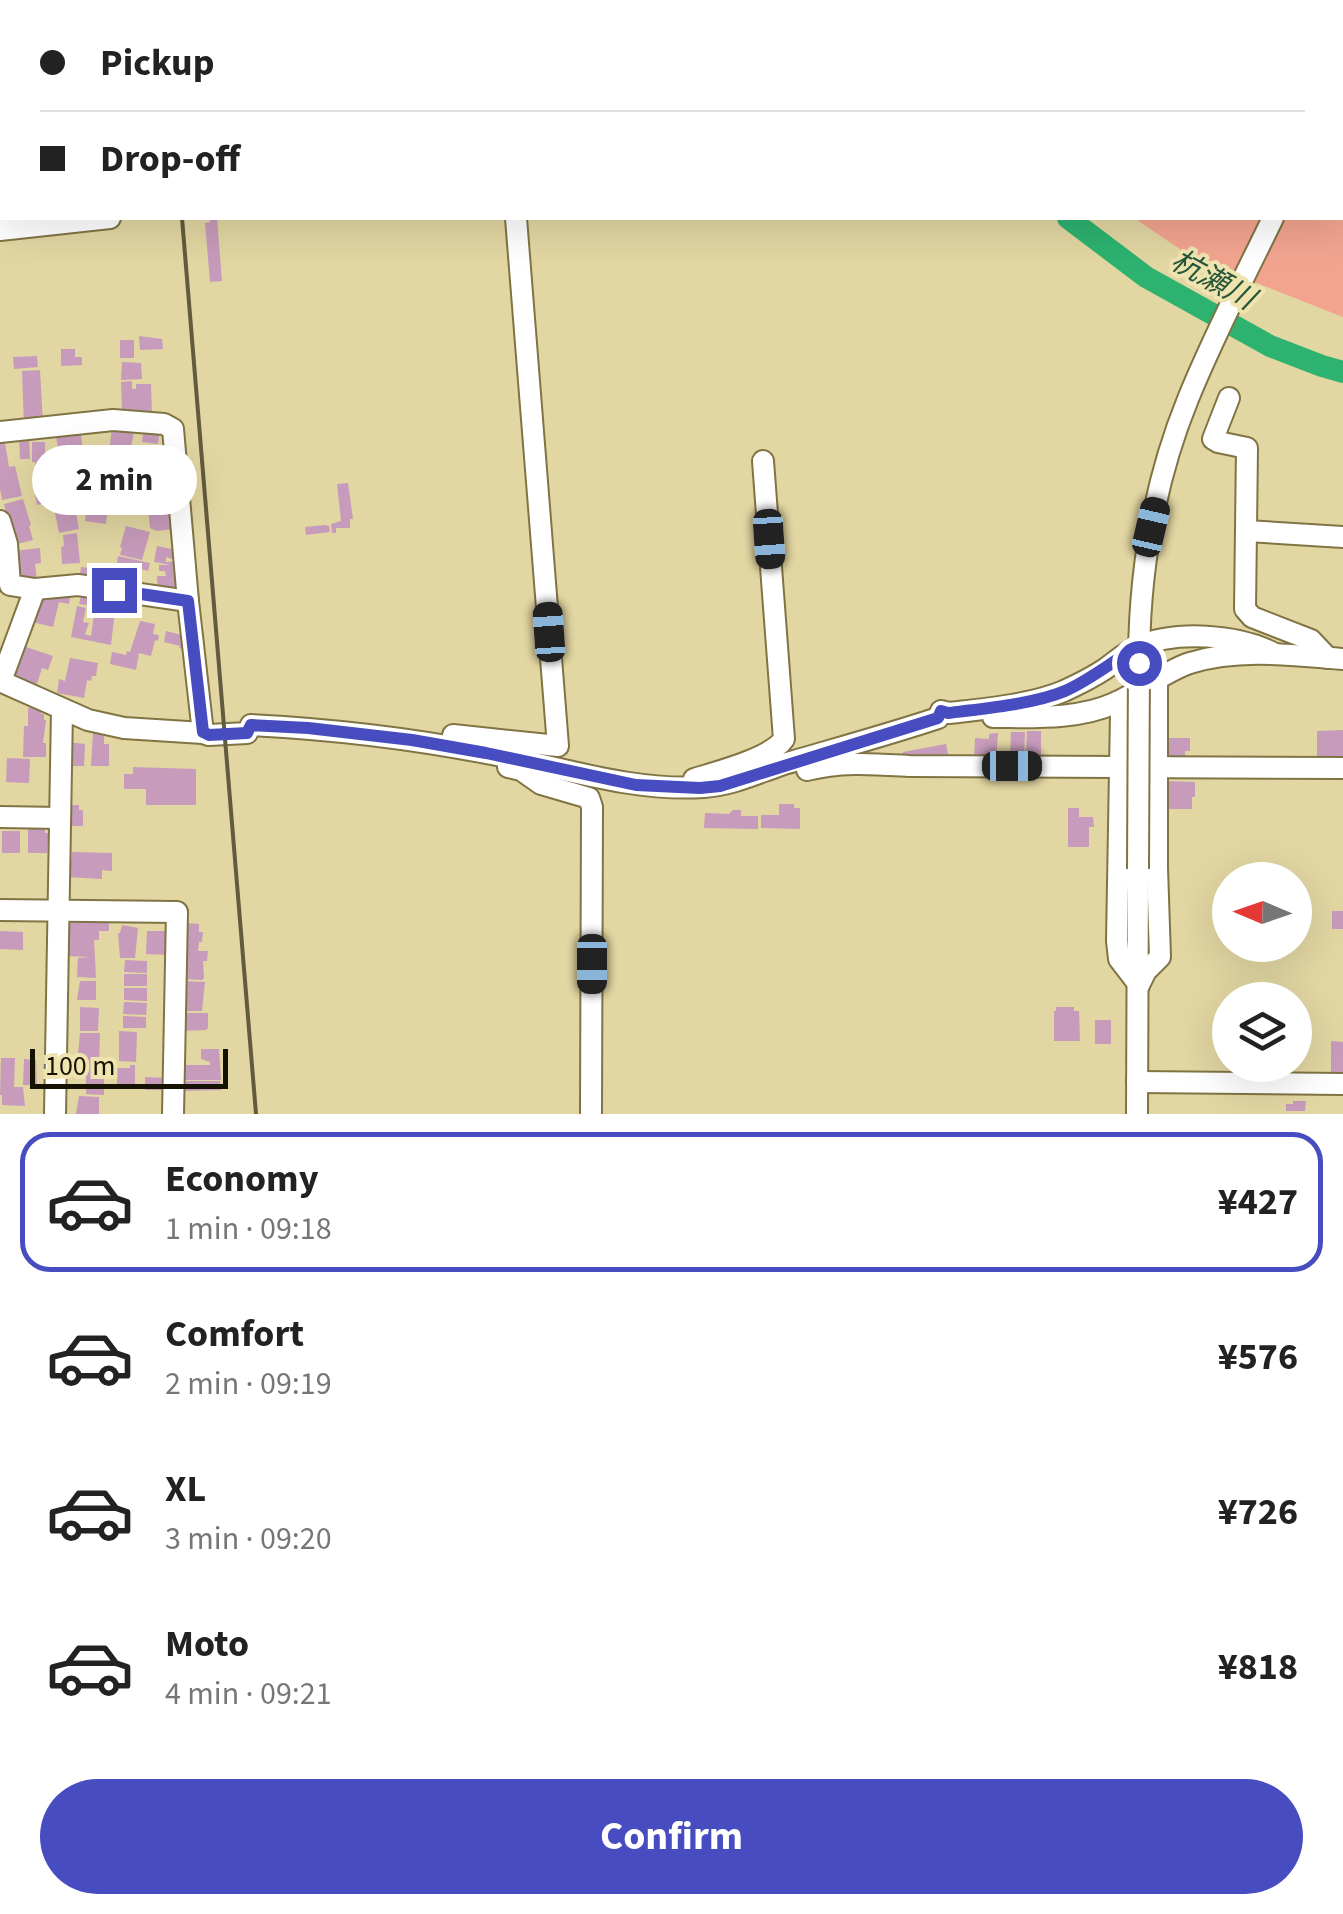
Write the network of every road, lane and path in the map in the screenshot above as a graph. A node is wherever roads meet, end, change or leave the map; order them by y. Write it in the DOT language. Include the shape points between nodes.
graph roads {
  1 [pos="92,220"];
  2 [pos="516,220"];
  3 [pos="1272,220"];
  4 [pos="0,230"];
  5 [pos="1229,398"];
  6 [pos="0,432"];
  7 [pos="763,462"];
  8 [pos="0,520"];
  9 [pos="1246,530"];
  10 [pos="1343,537"];
  11 [pos="35,589"];
  12 [pos="188,601"];
  13 [pos="1139,647"];
  14 [pos="1274,654"];
  15 [pos="1335,659"];
  16 [pos="1157,680"];
  17 [pos="0,681"];
  18 [pos="1117,702"];
  19 [pos="62,710"];
  20 [pos="938,718"];
  21 [pos="203,732"];
  22 [pos="412,740"];
  23 [pos="486,753"];
  24 [pos="778,766"];
  25 [pos="1120,767"];
  26 [pos="1157,767"];
  27 [pos="1343,768"];
  28 [pos="680,787"];
  29 [pos="0,817"];
  30 [pos="60,818"];
  31 [pos="0,910"];
  32 [pos="59,911"];
  33 [pos="1139,985"];
  34 [pos="1137,1082"];
  35 [pos="1343,1084"];
  36 [pos="55,1114"];
  37 [pos="173,1114"];
  38 [pos="591,1114"];
  39 [pos="1137,1114"];
  1 -- 4 [label="street"];
  2 -- 22 [label="street" via="558,746 430,733"];
  3 -- 13 [label="street" via="1205,359 1172,447 1151,527"];
  5 -- 9 [label="street" via="1213,439 1247,448"];
  6 -- 12 [label="street" via="113,420 174,429"];
  7 -- 28 [label="street" via="784,739 777,748"];
  8 -- 11 [label="street" via="10,585"];
  9 -- 10 [label="street"];
  9 -- 15 [label="street" via="1245,608"];
  11 -- 12 [label="street" via="78,585"];
  11 -- 17 [label="street"];
  12 -- 21 [label="street"];
  13 -- 14 [label="street" via="1195,636"];
  13 -- 20 [label="street" via="1062,692 1000,707 941,711"];
  13 -- 33 [label="street, bridge"];
  14 -- 15 [label="street"];
  14 -- 16 [label="street" via="1217,657"];
  16 -- 18 [label="street"];
  16 -- 26 [label="street"];
  17 -- 19 [label="street"];
  18 -- 20 [label="street" via="1068,715"];
  18 -- 25 [label="street"];
  19 -- 21 [label="street" via="124,728"];
  19 -- 30 [label="street"];
  20 -- 24 [label="street"];
  21 -- 22 [label="street" via="247,733 251,725"];
  22 -- 23 [label="street"];
  23 -- 28 [label="street" via="636,785"];
  23 -- 38 [label="street" via="540,784 589,798 592,807"];
  24 -- 25 [label="street" via="791,774 855,763"];
  24 -- 28 [label="street" via="720,786"];
  25 -- 26 [label="street"];
  25 -- 33 [label="street" via="1117,942 1120,959"];
  26 -- 27 [label="street"];
  26 -- 33 [label="street" via="1160,956"];
  29 -- 30 [label="street"];
  30 -- 32 [label="street"];
  31 -- 32 [label="street"];
  32 -- 36 [label="street"];
  32 -- 37 [label="street" via="177,912"];
  33 -- 34 [label="street"];
  34 -- 35 [label="street"];
  34 -- 39 [label="street"];
}
